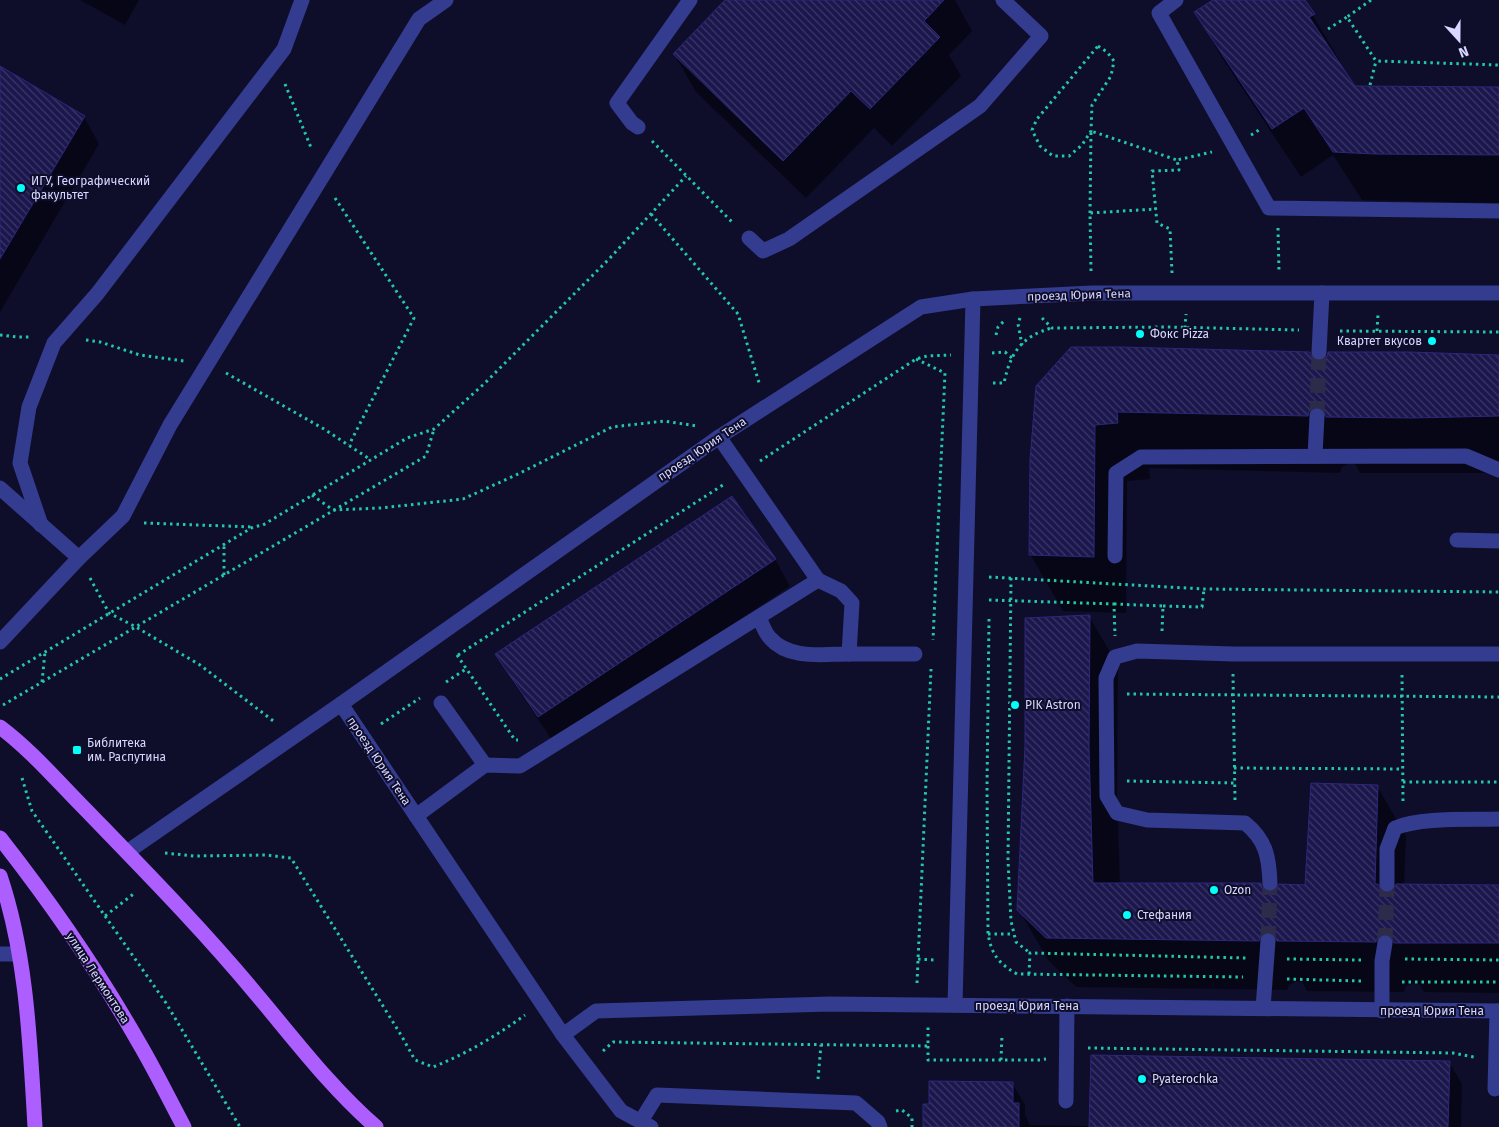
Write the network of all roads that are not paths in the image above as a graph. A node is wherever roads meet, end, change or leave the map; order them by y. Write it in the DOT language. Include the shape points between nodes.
graph roads {
  1 [pos="302,0"];
  2 [pos="446,0"];
  3 [pos="690,0"];
  4 [pos="1004,0"];
  5 [pos="1176,0"];
  6 [pos="638,127"];
  7 [pos="1499,211"];
  8 [pos="749,238"];
  9 [pos="1322,293"];
  10 [pos="1499,293"];
  11 [pos="973,299"];
  12 [pos="1319,352"];
  13 [pos="1317,416"];
  14 [pos="719,436"];
  15 [pos="1315,456"];
  16 [pos="1499,470"];
  17 [pos="0,488"];
  18 [pos="41,525"];
  19 [pos="1456,540"];
  20 [pos="1499,541"];
  21 [pos="1116,556"];
  22 [pos="79,558"];
  23 [pos="818,580"];
  24 [pos="759,617"];
  25 [pos="0,642"];
  26 [pos="849,654"];
  27 [pos="915,654"];
  28 [pos="1499,654"];
  29 [pos="341,704"];
  30 [pos="441,704"];
  31 [pos="0,727"];
  32 [pos="485,765"];
  33 [pos="416,816"];
  34 [pos="1499,820"];
  35 [pos="0,838"];
  36 [pos="127,852"];
  37 [pos="0,876"];
  38 [pos="1270,883"];
  39 [pos="1387,884"];
  40 [pos="1268,941"];
  41 [pos="1385,942"];
  42 [pos="0,954"];
  43 [pos="19,954"];
  44 [pos="955,1005"];
  45 [pos="1067,1006"];
  46 [pos="1263,1008"];
  47 [pos="1382,1011"];
  48 [pos="1498,1011"];
  49 [pos="563,1035"];
  50 [pos="1496,1089"];
  51 [pos="1066,1101"];
  52 [pos="646,1124"];
  53 [pos="35,1127"];
  54 [pos="184,1127"];
  55 [pos="376,1127"];
  56 [pos="880,1127"];
  1 -- 18 [label="street" via="284,49 97,294 54,343 30,407 20,463"];
  2 -- 22 [label="street" via="420,19 170,425 123,516"];
  3 -- 6 [label="street" via="617,102"];
  4 -- 8 [label="street" via="1041,36 980,106 788,239 763,251"];
  5 -- 7 [label="street" via="1159,14 1269,208"];
  9 -- 10 [label="street, проезд Юрия Тена"];
  9 -- 11 [label="street, проезд Юрия Тена" via="1110,293 1028,304"];
  9 -- 12 [label="street"];
  11 -- 14 [label="street, проезд Юрия Тена" via="921,306"];
  11 -- 44 [label="street"];
  13 -- 15 [label="street"];
  14 -- 23 [label="street"];
  14 -- 29 [label="street, проезд Юрия Тена"];
  15 -- 16 [label="street" via="1466,456"];
  15 -- 21 [label="street" via="1141,457 1116,473"];
  17 -- 18 [label="street"];
  18 -- 22 [label="street"];
  19 -- 20 [label="street"];
  22 -- 25 [label="street"];
  23 -- 24 [label="street"];
  23 -- 26 [label="street" via="841,591 852,603"];
  24 -- 26 [label="street" via="769,637 782,648 803,654"];
  24 -- 32 [label="street" via="520,766"];
  26 -- 27 [label="street"];
  28 -- 38 [label="street" via="1137,651 1115,658 1106,678 1108,796 1118,813 1147,820 1245,823 1263,842"];
  29 -- 33 [label="street, проезд Юрия Тена"];
  29 -- 36 [label="street"];
  30 -- 32 [label="street"];
  31 -- 36 [label="main road" via="20,743"];
  32 -- 33 [label="street"];
  33 -- 49 [label="street, проезд Юрия Тена"];
  34 -- 39 [label="street" via="1419,822 1394,828 1387,849"];
  35 -- 54 [label="main road, улица Лермонтова" via="107,989"];
  36 -- 55 [label="main road" via="251,988 327,1078"];
  37 -- 43 [label="main road"];
  40 -- 46 [label="street" via="1260,958 1265,978"];
  41 -- 47 [label="street"];
  42 -- 43 [label="street"];
  43 -- 53 [label="main road" via="29,1029"];
  44 -- 45 [label="street, проезд Юрия Тена"];
  44 -- 49 [label="street, проезд Юрия Тена" via="830,1004 596,1011"];
  45 -- 46 [label="street, проезд Юрия Тена"];
  45 -- 51 [label="street"];
  46 -- 47 [label="street, проезд Юрия Тена"];
  47 -- 48 [label="street, проезд Юрия Тена"];
  48 -- 50 [label="street"];
  49 -- 52 [label="street, проезд Юрия Тена" via="621,1111"];
  52 -- 56 [label="street" via="657,1095 856,1103"];
}
